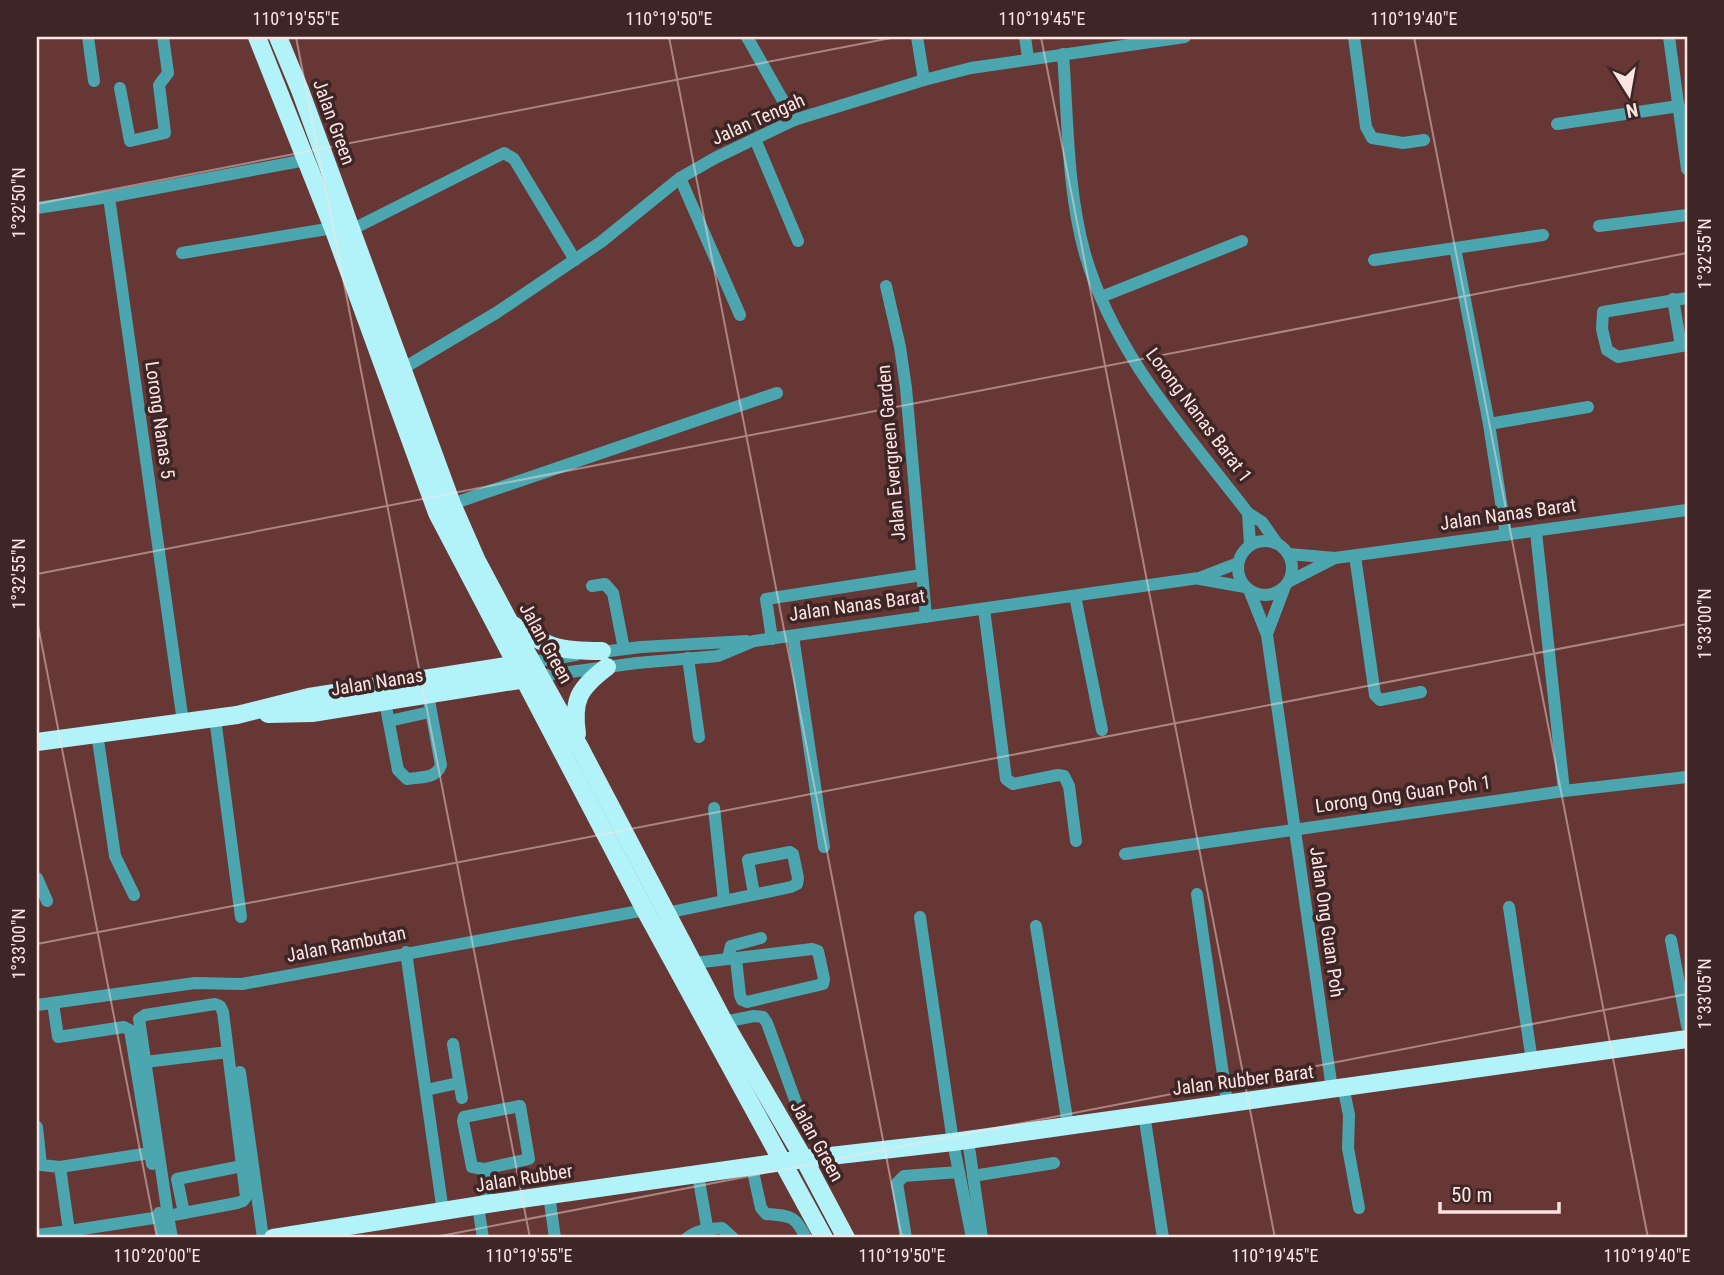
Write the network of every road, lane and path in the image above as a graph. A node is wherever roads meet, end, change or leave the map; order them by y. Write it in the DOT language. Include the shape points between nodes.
graph roads {
  1 [pos="88,37"];
  2 [pos="163,37"];
  3 [pos="257,37"];
  4 [pos="278,37"];
  5 [pos="747,37"];
  6 [pos="917,37"];
  7 [pos="1025,37"];
  8 [pos="1185,37"];
  9 [pos="1354,37"];
  10 [pos="1670,37"];
  11 [pos="1063,54"];
  12 [pos="1028,58"];
  13 [pos="924,80"];
  14 [pos="94,81"];
  15 [pos="120,88"];
  16 [pos="1679,106"];
  17 [pos="794,120"];
  18 [pos="1558,124"];
  19 [pos="755,139"];
  20 [pos="1424,140"];
  21 [pos="306,160"];
  22 [pos="1687,169"];
  23 [pos="680,178"];
  24 [pos="109,197"];
  25 [pos="37,208"];
  26 [pos="1687,215"];
  27 [pos="1599,226"];
  28 [pos="333,228"];
  29 [pos="351,230"];
  30 [pos="1543,235"];
  31 [pos="798,240"];
  32 [pos="1242,241"];
  33 [pos="1455,248"];
  34 [pos="182,253"];
  35 [pos="575,260"];
  36 [pos="1374,260"];
  37 [pos="886,286"];
  38 [pos="1101,297"];
  39 [pos="1687,298"];
  40 [pos="1673,299"];
  41 [pos="740,315"];
  42 [pos="1684,345"];
  43 [pos="402,369"];
  44 [pos="777,393"];
  45 [pos="1588,407"];
  46 [pos="1489,424"];
  47 [pos="452,504"];
  48 [pos="1687,510"];
  49 [pos="1248,513"];
  50 [pos="1536,532"];
  51 [pos="1506,535"];
  52 [pos="1276,542"];
  53 [pos="1250,545"];
  54 [pos="1289,554"];
  55 [pos="1354,556"];
  56 [pos="1335,558"];
  57 [pos="1238,564"];
  58 [pos="922,575"];
  59 [pos="1199,578"];
  60 [pos="1287,585"];
  61 [pos="592,586"];
  62 [pos="1247,589"];
  63 [pos="1075,596"];
  64 [pos="984,609"];
  65 [pos="926,617"];
  66 [pos="510,623"];
  67 [pos="1267,635"];
  68 [pos="793,636"];
  69 [pos="772,639"];
  70 [pos="754,641"];
  71 [pos="624,649"];
  72 [pos="688,658"];
  73 [pos="605,659"];
  74 [pos="528,671"];
  75 [pos="1421,692"];
  76 [pos="385,702"];
  77 [pos="429,704"];
  78 [pos="237,715"];
  79 [pos="215,718"];
  80 [pos="389,720"];
  81 [pos="183,722"];
  82 [pos="1102,730"];
  83 [pos="97,733"];
  84 [pos="699,737"];
  85 [pos="37,742"];
  86 [pos="579,746"];
  87 [pos="1687,776"];
  88 [pos="1564,791"];
  89 [pos="714,808"];
  90 [pos="1294,829"];
  91 [pos="1076,841"];
  92 [pos="824,847"];
  93 [pos="1125,854"];
  94 [pos="37,878"];
  95 [pos="754,894"];
  96 [pos="1197,894"];
  97 [pos="134,895"];
  98 [pos="724,900"];
  99 [pos="47,901"];
  100 [pos="1509,907"];
  101 [pos="645,910"];
  102 [pos="666,912"];
  103 [pos="241,917"];
  104 [pos="920,918"];
  105 [pos="1036,926"];
  106 [pos="761,938"];
  107 [pos="1671,940"];
  108 [pos="406,952"];
  109 [pos="732,958"];
  110 [pos="694,963"];
  111 [pos="53,1003"];
  112 [pos="37,1005"];
  113 [pos="724,1022"];
  114 [pos="1687,1026"];
  115 [pos="1687,1039"];
  116 [pos="453,1044"];
  117 [pos="228,1052"];
  118 [pos="1532,1061"];
  119 [pos="145,1062"];
  120 [pos="240,1072"];
  121 [pos="458,1083"];
  122 [pos="1337,1088"];
  123 [pos="426,1090"];
  124 [pos="462,1098"];
  125 [pos="1227,1102"];
  126 [pos="798,1108"];
  127 [pos="1144,1114"];
  128 [pos="1068,1125"];
  129 [pos="37,1127"];
  130 [pos="961,1141"];
  131 [pos="150,1153"];
  132 [pos="804,1159"];
  133 [pos="782,1163"];
  134 [pos="1054,1163"];
  135 [pos="39,1166"];
  136 [pos="242,1166"];
  137 [pos="60,1167"];
  138 [pos="752,1167"];
  139 [pos="484,1169"];
  140 [pos="959,1172"];
  141 [pos="698,1175"];
  142 [pos="973,1176"];
  143 [pos="177,1179"];
  144 [pos="163,1181"];
  145 [pos="549,1195"];
  146 [pos="483,1205"];
  147 [pos="1359,1208"];
  148 [pos="443,1212"];
  149 [pos="184,1213"];
  150 [pos="164,1217"];
  151 [pos="69,1231"];
  152 [pos="356,1232"];
  153 [pos="708,1233"];
  154 [pos="37,1235"];
  155 [pos="163,1238"];
  156 [pos="172,1238"];
  157 [pos="263,1238"];
  158 [pos="273,1238"];
  159 [pos="483,1238"];
  160 [pos="555,1238"];
  161 [pos="687,1238"];
  162 [pos="733,1238"];
  163 [pos="806,1238"];
  164 [pos="824,1238"];
  165 [pos="846,1238"];
  166 [pos="906,1238"];
  167 [pos="972,1238"];
  168 [pos="982,1238"];
  169 [pos="1163,1238"];
  1 -- 14 [label="street"];
  2 -- 15 [label="street" via="168,73 159,85 165,133 130,141"];
  3 -- 21 [label="main road, Jalan Green"];
  4 -- 29 [label="main road, Jalan Green"];
  5 -- 17 [label="street"];
  6 -- 13 [label="street"];
  7 -- 12 [label="street"];
  8 -- 11 [label="street, Jalan Tengah"];
  9 -- 20 [label="street" via="1366,127 1373,138 1403,143"];
  10 -- 16 [label="street"];
  11 -- 12 [label="street, Jalan Tengah"];
  11 -- 38 [label="street, Lorong Nanas Barat 1" via="1073,197 1085,254"];
  12 -- 13 [label="street, Jalan Tengah"];
  13 -- 17 [label="street, Jalan Tengah"];
  16 -- 18 [label="street"];
  16 -- 22 [label="street"];
  17 -- 19 [label="street, Jalan Tengah"];
  19 -- 23 [label="street, Jalan Tengah"];
  19 -- 31 [label="street"];
  21 -- 24 [label="street"];
  21 -- 28 [label="main road, Jalan Green"];
  23 -- 35 [label="street, Jalan Tengah"];
  23 -- 41 [label="street"];
  24 -- 25 [label="street"];
  24 -- 81 [label="street, Lorong Nanas 5"];
  26 -- 27 [label="street"];
  28 -- 34 [label="street"];
  28 -- 74 [label="main road, Jalan Green" via="437,513"];
  29 -- 35 [label="street" via="504,153 514,159"];
  29 -- 43 [label="main road, Jalan Green"];
  30 -- 33 [label="street"];
  32 -- 38 [label="street"];
  33 -- 36 [label="street"];
  33 -- 46 [label="street"];
  35 -- 43 [label="street, Jalan Tengah"];
  37 -- 58 [label="street, Jalan Evergreen Garden" via="906,388"];
  38 -- 49 [label="street, Lorong Nanas Barat 1" via="1140,373"];
  39 -- 40 [label="street"];
  40 -- 42 [label="street"];
  40 -- 42 [label="street" via="1603,312 1602,330 1607,350 1618,356"];
  43 -- 47 [label="main road, Jalan Green"];
  44 -- 47 [label="street"];
  45 -- 46 [label="street"];
  46 -- 51 [label="street"];
  47 -- 66 [label="main road, Jalan Green"];
  48 -- 50 [label="street, Jalan Nanas Barat"];
  49 -- 52 [label="street, Lorong Nanas Barat 1" via="1262,522"];
  49 -- 53 [label="street, Lorong Nanas Barat 1"];
  50 -- 51 [label="street, Jalan Nanas Barat"];
  50 -- 88 [label="street"];
  51 -- 55 [label="street, Jalan Nanas Barat"];
  52 -- 53 [label="street"];
  52 -- 54 [label="street"];
  53 -- 57 [label="street"];
  54 -- 56 [label="street, Jalan Nanas Barat"];
  54 -- 60 [label="street" via="1293,563"];
  55 -- 56 [label="street, Jalan Nanas Barat"];
  55 -- 75 [label="street" via="1375,695 1380,700"];
  56 -- 60 [label="street, Jalan Nanas Barat"];
  57 -- 59 [label="street, Jalan Nanas Barat"];
  57 -- 62 [label="street"];
  58 -- 65 [label="street, Jalan Evergreen Garden"];
  58 -- 69 [label="street" via="766,599"];
  59 -- 62 [label="street, Jalan Nanas Barat"];
  59 -- 63 [label="street, Jalan Nanas Barat"];
  60 -- 62 [label="street" via="1265,596"];
  60 -- 67 [label="street, Jalan Ong Guan Poh"];
  61 -- 71 [label="street" via="606,584 613,593"];
  62 -- 67 [label="street, Jalan Ong Guan Poh"];
  63 -- 64 [label="street, Jalan Nanas Barat"];
  63 -- 82 [label="street"];
  64 -- 65 [label="street, Jalan Nanas Barat"];
  64 -- 91 [label="street" via="1006,779 1013,784 1064,776"];
  65 -- 68 [label="street, Jalan Nanas Barat"];
  66 -- 73 [label="main road" via="554,648"];
  66 -- 74 [label="main road, Jalan Green"];
  67 -- 90 [label="street, Jalan Ong Guan Poh"];
  68 -- 69 [label="street, Jalan Nanas Barat"];
  68 -- 92 [label="street"];
  69 -- 70 [label="street, Jalan Nanas Barat"];
  70 -- 71 [label="street"];
  70 -- 72 [label="street, Jalan Nanas Barat" via="718,656"];
  71 -- 73 [label="street"];
  72 -- 73 [label="street, Jalan Nanas Barat"];
  72 -- 84 [label="street"];
  73 -- 74 [label="street"];
  73 -- 86 [label="main road" via="579,696 574,713"];
  74 -- 77 [label="main road, Jalan Nanas"];
  74 -- 78 [label="main road, Jalan Nanas" via="309,697"];
  74 -- 86 [label="main road, Jalan Green"];
  74 -- 101 [label="main road, Jalan Green"];
  76 -- 77 [label="main road, Jalan Nanas"];
  76 -- 78 [label="main road, Jalan Nanas" via="312,713"];
  76 -- 80 [label="street"];
  77 -- 80 [label="street"];
  77 -- 80 [label="street" via="441,765 434,775 407,779 398,770"];
  78 -- 79 [label="main road, Jalan Nanas"];
  79 -- 81 [label="main road, Jalan Nanas"];
  79 -- 103 [label="street"];
  81 -- 83 [label="main road, Jalan Nanas"];
  83 -- 85 [label="main road, Jalan Nanas"];
  83 -- 97 [label="street" via="115,856"];
  86 -- 102 [label="main road, Jalan Green"];
  87 -- 88 [label="street, Lorong Ong Guan Poh 1"];
  88 -- 90 [label="street, Lorong Ong Guan Poh 1"];
  89 -- 98 [label="street"];
  90 -- 93 [label="street, Lorong Ong Guan Poh 1"];
  90 -- 122 [label="street, Jalan Ong Guan Poh"];
  94 -- 99 [label="street"];
  95 -- 95 [label="street" via="797,884 793,854 748,860"];
  95 -- 98 [label="street"];
  96 -- 125 [label="street"];
  98 -- 102 [label="street"];
  100 -- 118 [label="street"];
  101 -- 108 [label="street, Jalan Rambutan"];
  101 -- 133 [label="main road, Jalan Green"];
  102 -- 110 [label="main road, Jalan Green"];
  104 -- 130 [label="street"];
  105 -- 128 [label="street"];
  106 -- 109 [label="street" via="731,946"];
  107 -- 114 [label="street"];
  108 -- 111 [label="street, Jalan Rambutan" via="243,984 195,983"];
  108 -- 123 [label="street"];
  109 -- 109 [label="street" via="812,949 818,951 823,984 747,1002 740,995"];
  109 -- 110 [label="street"];
  110 -- 113 [label="main road, Jalan Green"];
  111 -- 112 [label="street, Jalan Rambutan"];
  111 -- 131 [label="street" via="58,1037 124,1027 130,1030"];
  113 -- 126 [label="street" via="762,1017"];
  113 -- 132 [label="main road, Jalan Green"];
  115 -- 118 [label="main road, Jalan Rubber Barat"];
  116 -- 121 [label="street"];
  117 -- 119 [label="street"];
  117 -- 119 [label="street" via="223,1012 215,1004 139,1019"];
  117 -- 136 [label="street"];
  118 -- 122 [label="main road, Jalan Rubber Barat"];
  119 -- 144 [label="street"];
  120 -- 157 [label="street"];
  121 -- 123 [label="street"];
  121 -- 124 [label="street"];
  122 -- 125 [label="main road, Jalan Rubber Barat"];
  122 -- 147 [label="street, Jalan Ong Guan Poh" via="1349,1115 1348,1148"];
  123 -- 148 [label="street"];
  125 -- 127 [label="main road, Jalan Rubber Barat"];
  127 -- 128 [label="main road, Jalan Rubber Barat"];
  127 -- 169 [label="street"];
  128 -- 130 [label="main road, Jalan Rubber Barat"];
  129 -- 135 [label="street"];
  130 -- 132 [label="main road, Jalan Rubber Barat"];
  130 -- 140 [label="street"];
  130 -- 142 [label="street"];
  131 -- 137 [label="street"];
  131 -- 150 [label="street"];
  132 -- 133 [label="main road, Jalan Rubber Barat"];
  132 -- 165 [label="main road, Jalan Green"];
  133 -- 138 [label="main road, Jalan Rubber"];
  133 -- 164 [label="main road, Jalan Green"];
  134 -- 142 [label="street"];
  135 -- 137 [label="street"];
  136 -- 143 [label="street"];
  136 -- 149 [label="street" via="243,1201"];
  137 -- 151 [label="street"];
  138 -- 141 [label="main road, Jalan Rubber"];
  138 -- 163 [label="street" via="761,1208 796,1219"];
  139 -- 139 [label="street" via="472,1167 464,1117 520,1106 529,1160"];
  139 -- 146 [label="street"];
  140 -- 166 [label="street" via="904,1176 897,1183"];
  140 -- 167 [label="street"];
  141 -- 145 [label="main road, Jalan Rubber"];
  141 -- 153 [label="street"];
  142 -- 168 [label="street"];
  143 -- 144 [label="street"];
  143 -- 149 [label="street"];
  144 -- 150 [label="street"];
  145 -- 146 [label="main road, Jalan Rubber"];
  145 -- 160 [label="street"];
  146 -- 148 [label="main road, Jalan Rubber"];
  146 -- 159 [label="street"];
  148 -- 152 [label="main road, Jalan Rubber"];
  149 -- 150 [label="street"];
  150 -- 151 [label="street"];
  150 -- 155 [label="street"];
  150 -- 156 [label="street"];
  151 -- 154 [label="street"];
  152 -- 158 [label="main road, Jalan Rubber"];
  153 -- 161 [label="street"];
  153 -- 162 [label="street" via="726,1230"];
}
